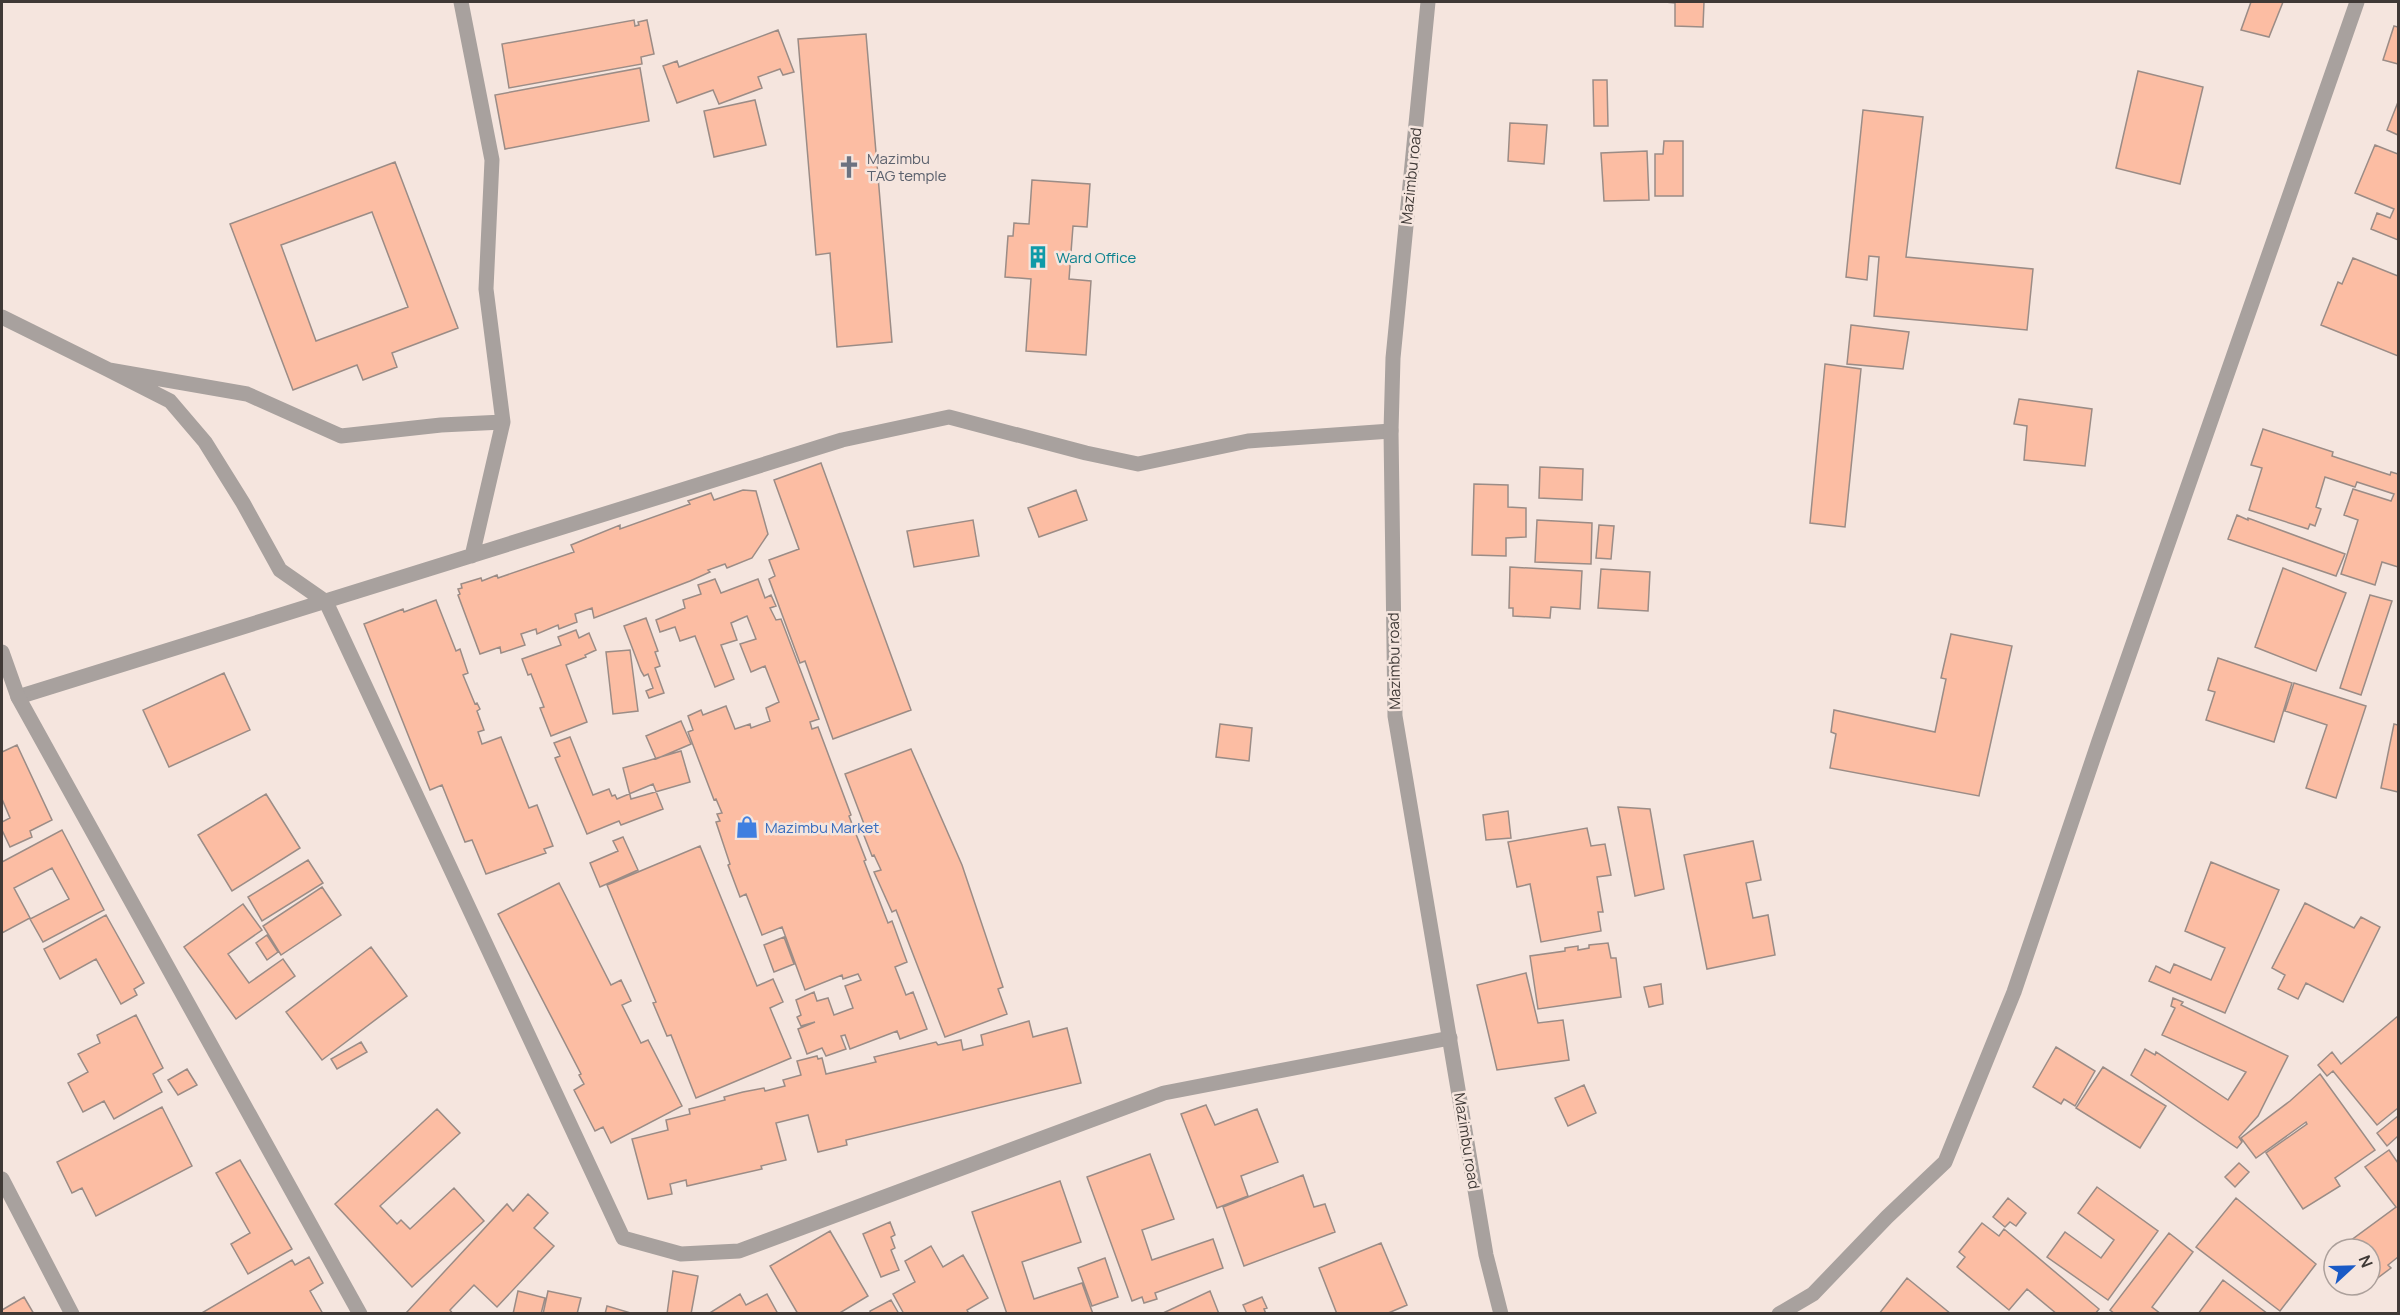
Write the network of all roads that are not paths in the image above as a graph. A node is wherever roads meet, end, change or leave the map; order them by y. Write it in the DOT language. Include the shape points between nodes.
graph roads {
  1 [pos="461,2"];
  2 [pos="1428,2"];
  3 [pos="2357,2"];
  4 [pos="2,317"];
  5 [pos="109,370"];
  6 [pos="503,422"];
  7 [pos="1391,431"];
  8 [pos="472,556"];
  9 [pos="326,602"];
  10 [pos="2,652"];
  11 [pos="18,697"];
  12 [pos="1450,1038"];
  13 [pos="2,1179"];
  14 [pos="72,1314"];
  15 [pos="360,1314"];
  16 [pos="1501,1314"];
  17 [pos="1779,1314"];
  1 -- 6 [label="street" via="492,160 486,289"];
  2 -- 7 [label="street, Mazimbu road" via="1393,358"];
  3 -- 17 [label="street" via="2014,992 1945,1162 1813,1294"];
  4 -- 5 [label="street"];
  5 -- 6 [label="street" via="247,394 341,436"];
  5 -- 9 [label="street" via="170,401 205,442 280,570"];
  6 -- 8 [label="street"];
  7 -- 8 [label="street" via="1248,441 1138,464 949,417 842,440"];
  7 -- 12 [label="street, Mazimbu road" via="1395,716"];
  8 -- 9 [label="street"];
  9 -- 11 [label="street"];
  9 -- 12 [label="street" via="623,1238 681,1254 739,1251 1164,1093"];
  10 -- 11 [label="street"];
  11 -- 15 [label="street"];
  12 -- 16 [label="street, Mazimbu road" via="1486,1255"];
  13 -- 14 [label="street"];
}
